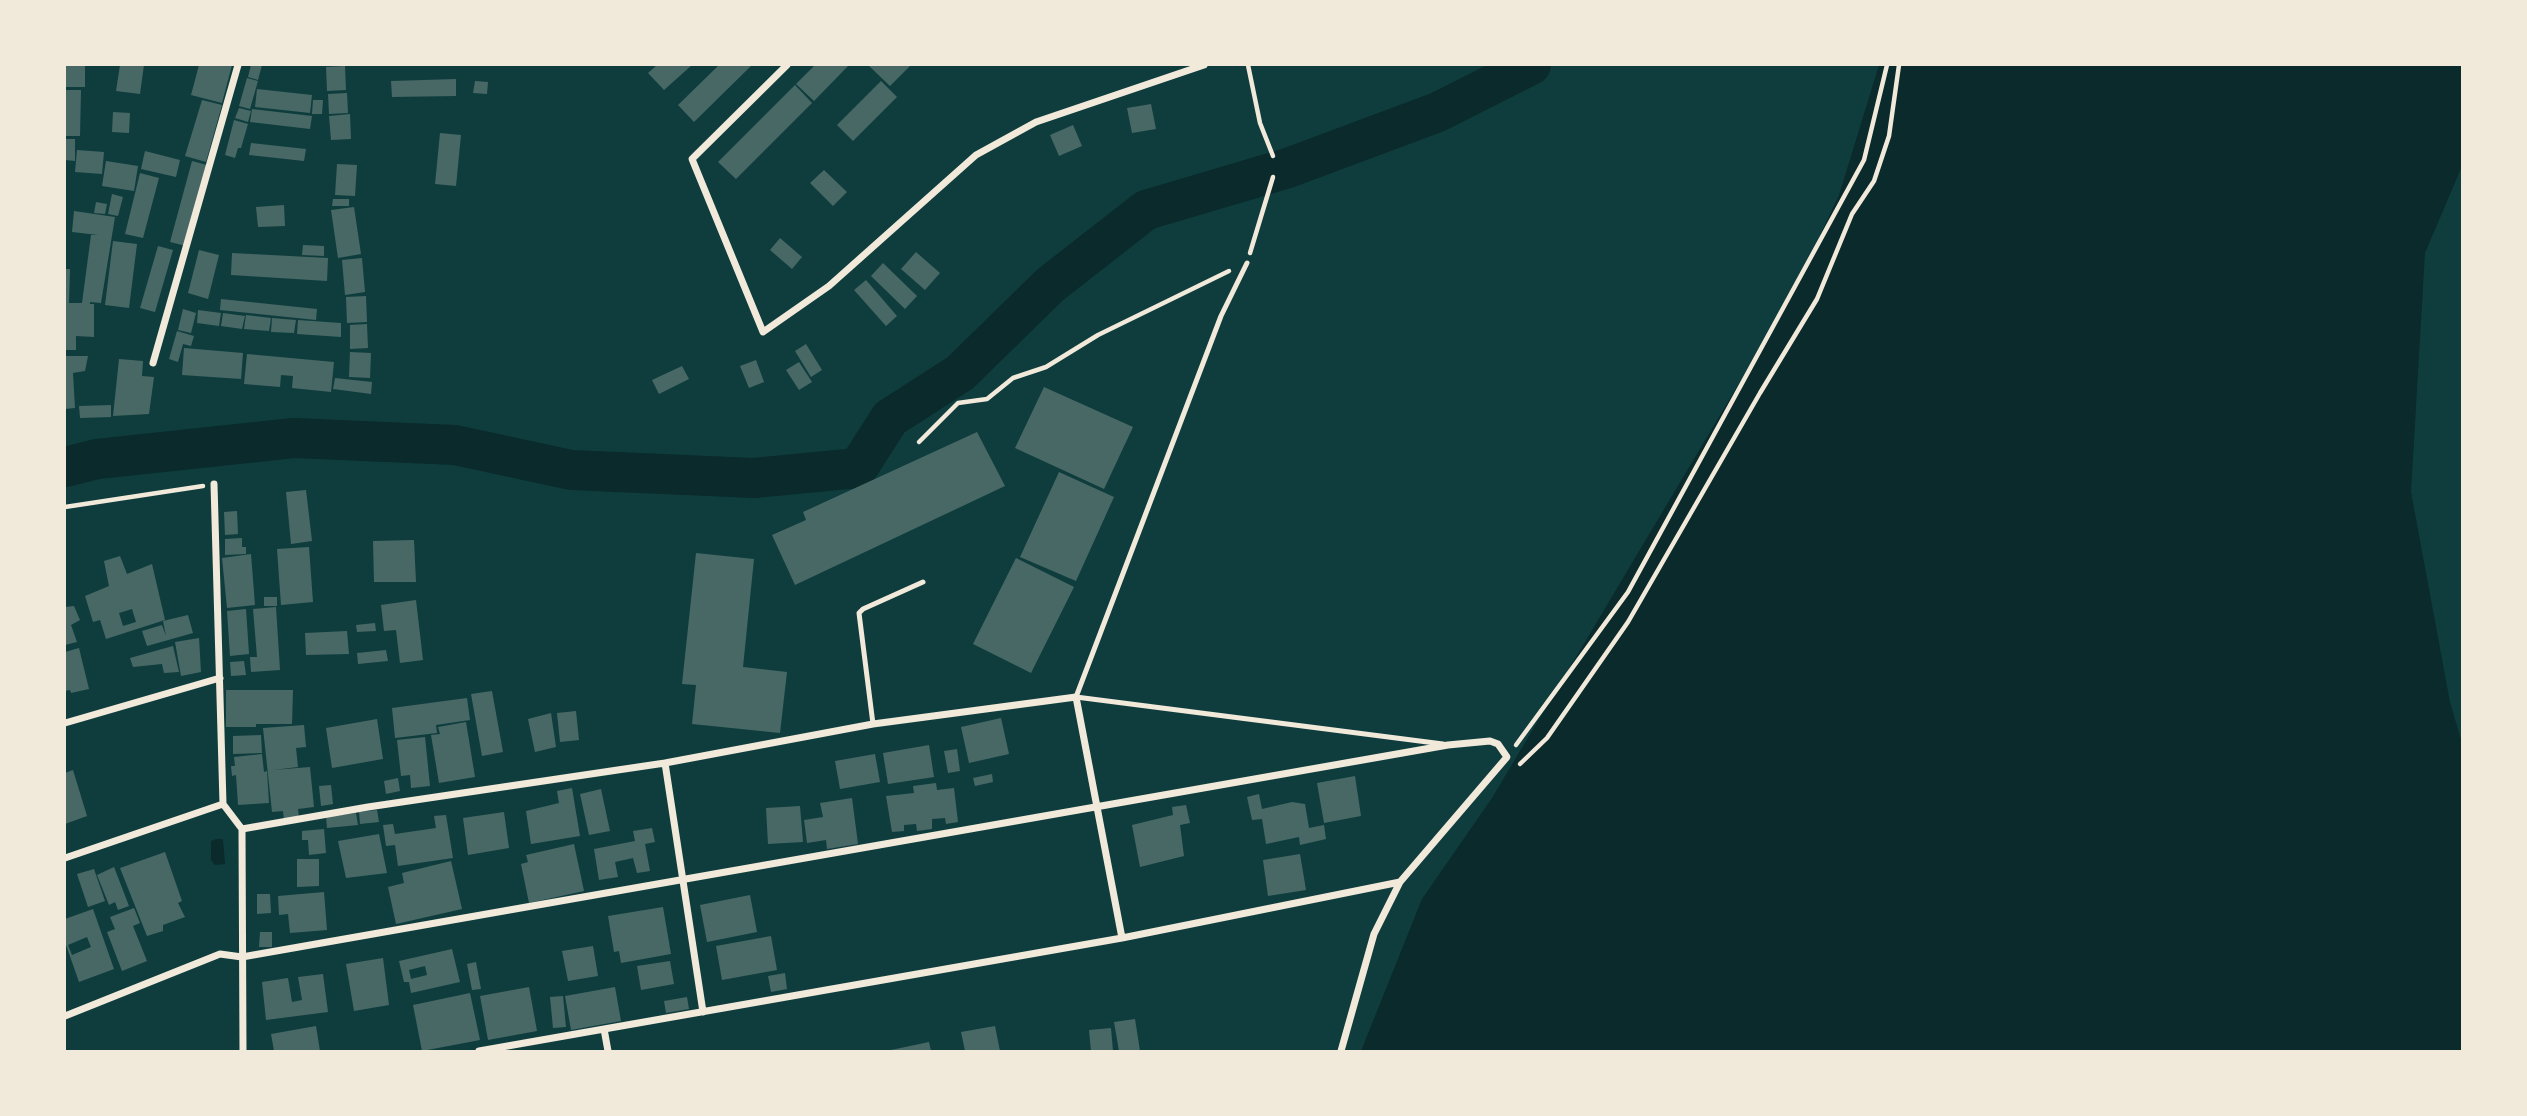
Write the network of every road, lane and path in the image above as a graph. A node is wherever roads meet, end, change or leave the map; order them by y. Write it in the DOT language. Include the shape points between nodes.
graph roads {
  1 [pos="237,65"];
  2 [pos="787,65"];
  3 [pos="1204,65"];
  4 [pos="1248,65"];
  5 [pos="1887,65"];
  6 [pos="1899,65"];
  7 [pos="1273,156"];
  8 [pos="1273,177"];
  9 [pos="1247,263"];
  10 [pos="153,363"];
  11 [pos="919,442"];
  12 [pos="214,484"];
  13 [pos="65,507"];
  14 [pos="923,582"];
  15 [pos="219,678"];
  16 [pos="1076,696"];
  17 [pos="65,723"];
  18 [pos="873,724"];
  19 [pos="1448,745"];
  20 [pos="1507,757"];
  21 [pos="665,764"];
  22 [pos="223,804"];
  23 [pos="1097,806"];
  24 [pos="242,829"];
  25 [pos="65,858"];
  26 [pos="683,879"];
  27 [pos="1400,882"];
  28 [pos="1122,938"];
  29 [pos="243,957"];
  30 [pos="703,1012"];
  31 [pos="65,1016"];
  32 [pos="604,1029"];
  33 [pos="243,1051"];
  34 [pos="480,1051"];
  35 [pos="608,1051"];
  36 [pos="1341,1051"];
  1 -- 10 [label="street"];
  2 -- 3 [label="street" via="692,159 763,332 829,286 976,155 1036,122"];
  4 -- 7 [label="path" via="1260,123"];
  5 -- 20 [label="path" via="1864,160 1628,592"];
  6 -- 20 [label="path" via="1889,136 1874,181 1852,214 1817,299 1628,622 1546,738 1517,768"];
  8 -- 9 [label="path"];
  9 -- 11 [label="path" via="1098,335 1046,367 1013,378 987,398 958,403"];
  9 -- 16 [label="lane" via="1221,316"];
  12 -- 13 [label="path"];
  12 -- 15 [label="street"];
  14 -- 18 [label="lane" via="859,613"];
  15 -- 17 [label="street"];
  15 -- 22 [label="street"];
  16 -- 18 [label="street"];
  16 -- 19 [label="lane"];
  16 -- 23 [label="street"];
  18 -- 21 [label="street"];
  19 -- 20 [label="street" via="1490,741"];
  19 -- 23 [label="street"];
  20 -- 27 [label="street"];
  21 -- 24 [label="street"];
  21 -- 26 [label="street"];
  22 -- 24 [label="street"];
  22 -- 25 [label="street"];
  23 -- 26 [label="street"];
  23 -- 28 [label="street"];
  24 -- 29 [label="street"];
  26 -- 29 [label="street"];
  26 -- 30 [label="street"];
  27 -- 28 [label="street"];
  27 -- 36 [label="street" via="1374,934"];
  28 -- 30 [label="street"];
  29 -- 31 [label="street" via="220,954"];
  29 -- 33 [label="street"];
  30 -- 32 [label="street"];
  32 -- 34 [label="street"];
  32 -- 35 [label="street"];
}
